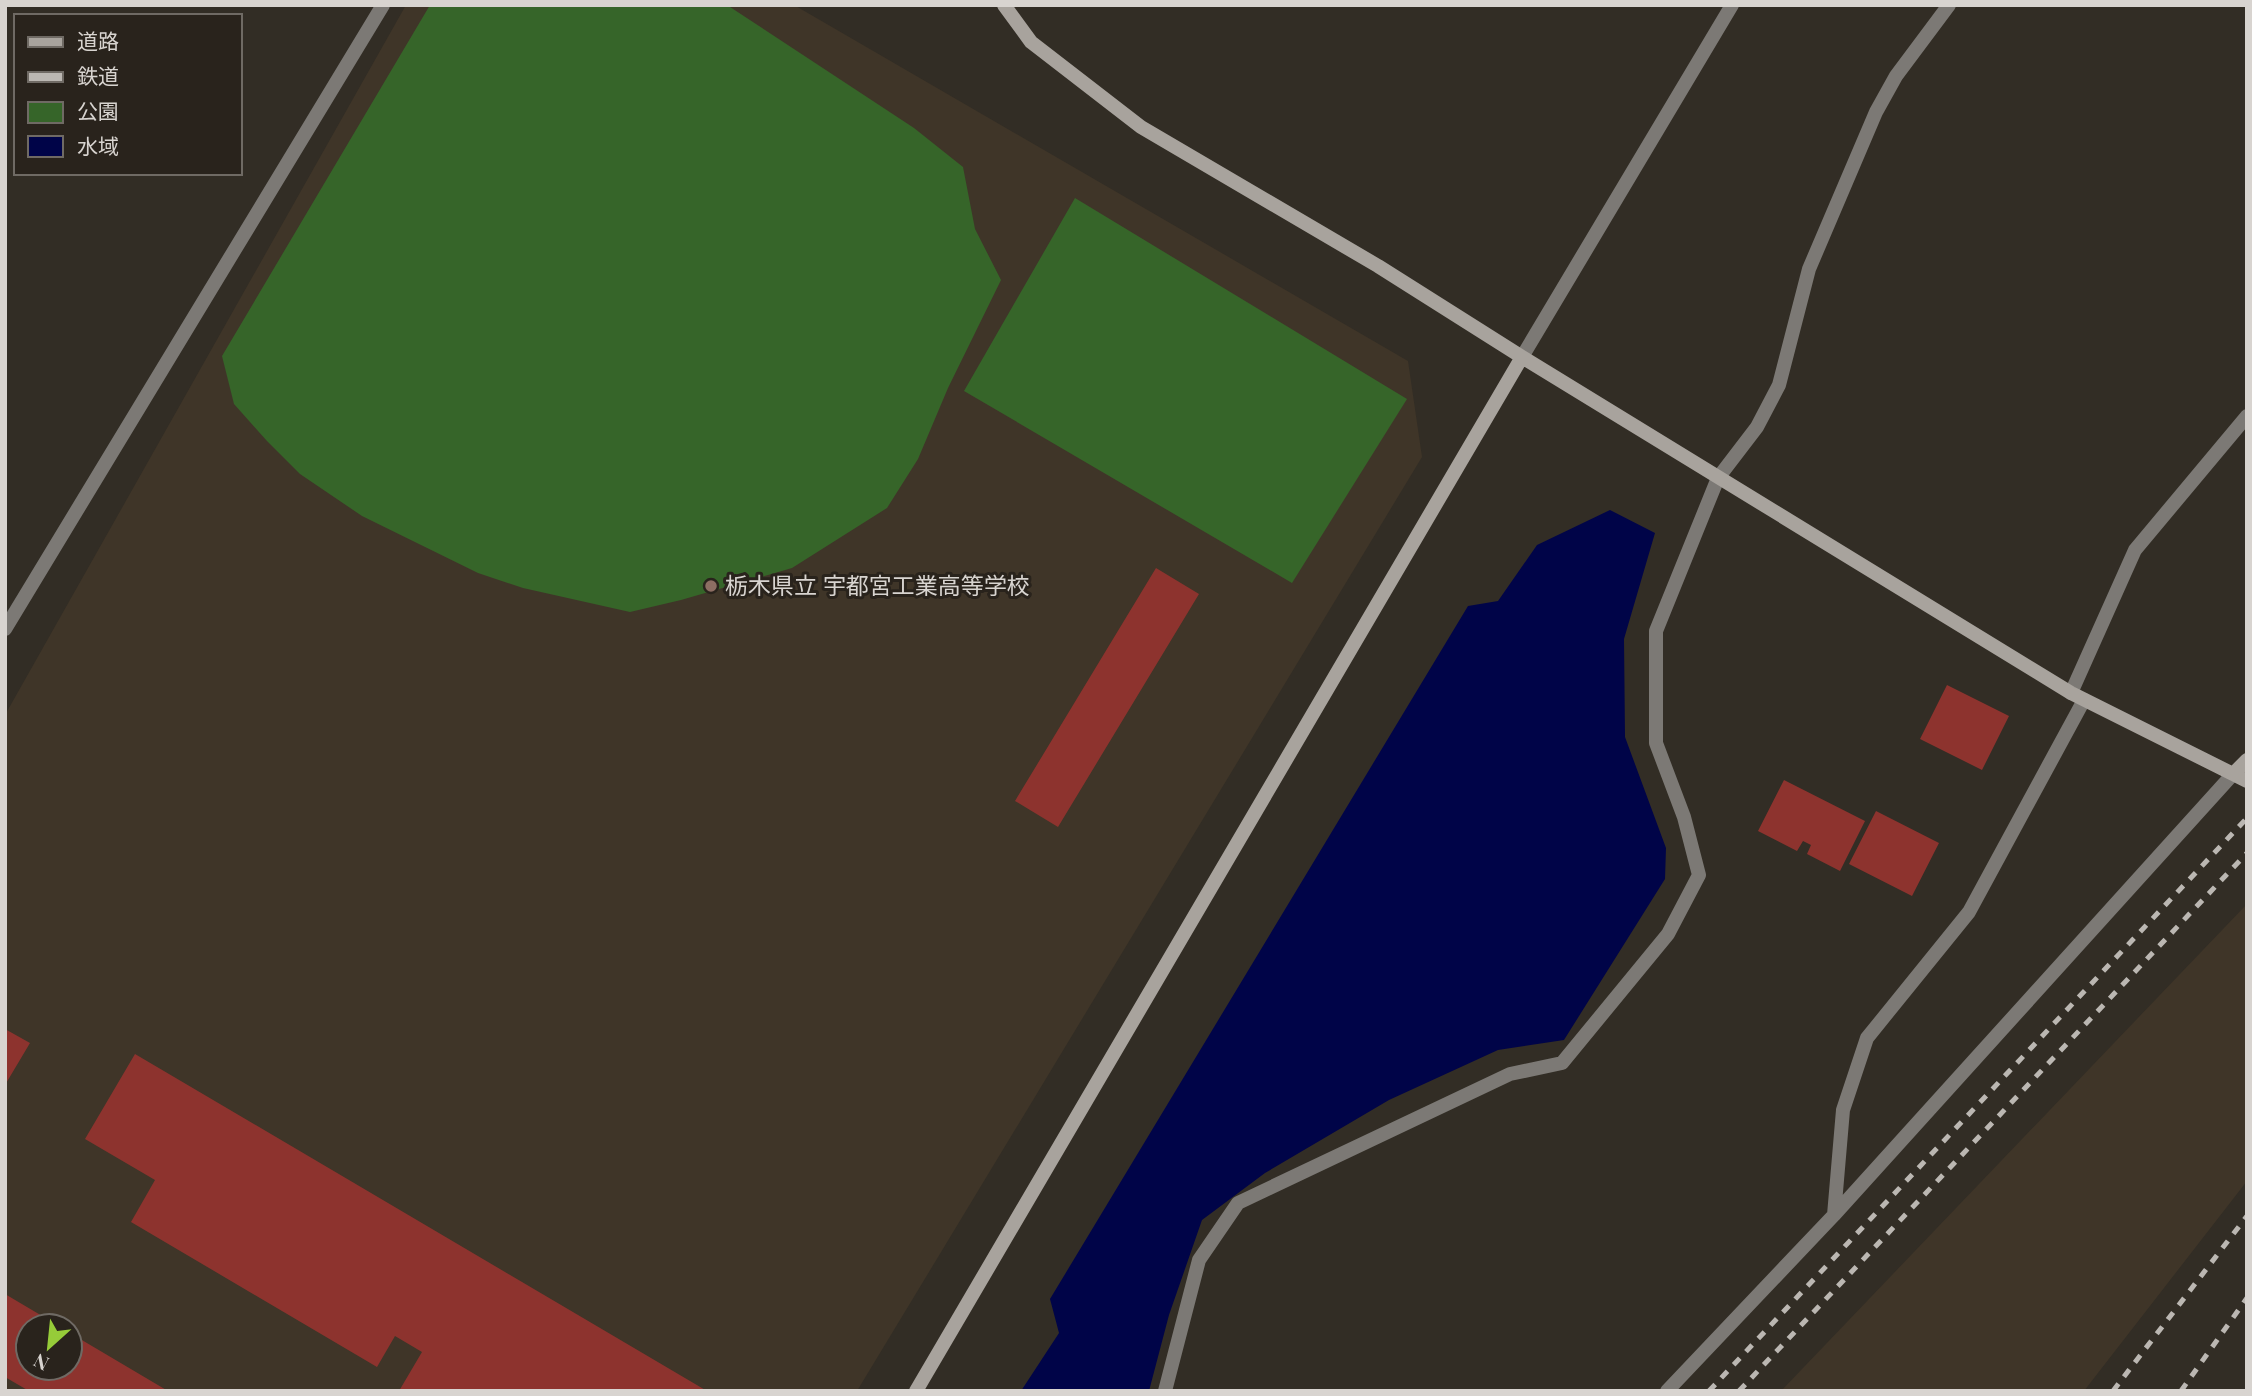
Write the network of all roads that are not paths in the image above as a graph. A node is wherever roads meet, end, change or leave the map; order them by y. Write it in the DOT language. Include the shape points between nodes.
graph roads {
  1 [pos="383,5"];
  2 [pos="1004,5"];
  3 [pos="1732,5"];
  4 [pos="1949,5"];
  5 [pos="1522,357"];
  6 [pos="2247,416"];
  7 [pos="1718,478"];
  8 [pos="5,629"];
  9 [pos="2071,693"];
  10 [pos="2084,700"];
  11 [pos="2247,760"];
  12 [pos="2240,777"];
  13 [pos="1834,1215"];
  14 [pos="916,1391"];
  15 [pos="1164,1391"];
  16 [pos="1667,1391"];
  1 -- 8 [label="street"];
  2 -- 5 [label="street" via="1031,42 1141,127"];
  3 -- 5 [label="street"];
  4 -- 7 [label="street" via="1896,76 1876,113 1808,269 1779,385 1757,427"];
  5 -- 7 [label="street"];
  5 -- 14 [label="street"];
  6 -- 9 [label="street" via="2135,551"];
  7 -- 9 [label="street"];
  7 -- 15 [label="street" via="1656,631 1656,743 1684,817 1699,875 1668,934 1562,1063 1510,1074 1238,1203 1199,1260"];
  9 -- 10 [label="street"];
  10 -- 12 [label="street"];
  10 -- 13 [label="street" via="1969,912 1867,1038 1843,1110"];
  11 -- 12 [label="street"];
  12 -- 13 [label="street"];
  13 -- 16 [label="street"];
}
